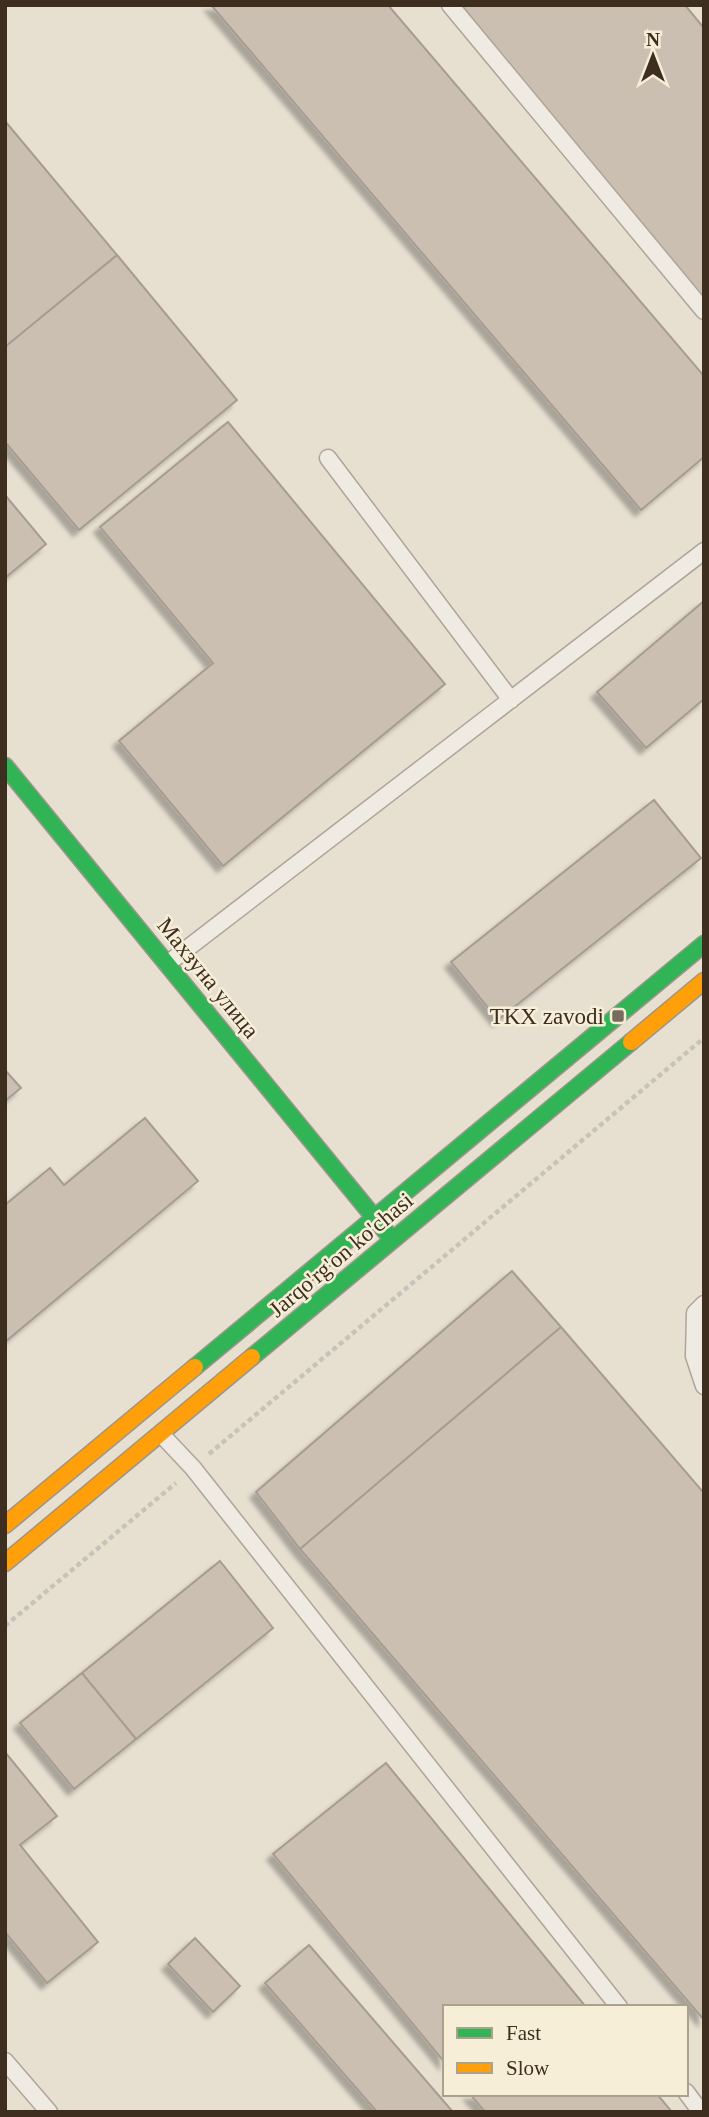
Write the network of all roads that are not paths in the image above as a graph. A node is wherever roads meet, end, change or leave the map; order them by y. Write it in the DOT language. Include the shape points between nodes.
graph roads {
  1 [pos="450,5"];
  2 [pos="704,311"];
  3 [pos="328,458"];
  4 [pos="704,551"];
  5 [pos="511,699"];
  6 [pos="5,766"];
  7 [pos="704,944"];
  8 [pos="167,964"];
  9 [pos="701,988"];
  10 [pos="375,1218"];
  11 [pos="394,1241"];
  12 [pos="704,1304"];
  13 [pos="704,1385"];
  14 [pos="161,1434"];
  15 [pos="5,1525"];
  16 [pos="5,1563"];
  17 [pos="617,2005"];
  18 [pos="5,2061"];
  19 [pos="688,2094"];
  20 [pos="49,2112"];
  21 [pos="702,2112"];
  1 -- 2 [label="lane"];
  3 -- 5 [label="lane"];
  4 -- 5 [label="lane"];
  5 -- 8 [label="lane"];
  6 -- 8 [label="main road, Махзуна улица"];
  7 -- 10 [label="main road, Jarqo'rg'on ko'chasi"];
  8 -- 10 [label="main road, Махзуна улица"];
  9 -- 11 [label="main road, Jarqo'rg'on ko'chasi"];
  10 -- 11 [label="main road, Махзуна улица"];
  10 -- 15 [label="main road, Jarqo'rg'on ko'chasi"];
  11 -- 14 [label="main road, Jarqo'rg'on ko'chasi"];
  12 -- 13 [label="lane" via="695,1313 694,1356"];
  14 -- 16 [label="main road, Jarqo'rg'on ko'chasi"];
  14 -- 17 [label="lane" via="193,1468"];
  18 -- 20 [label="lane"];
  19 -- 21 [label="lane"];
}
